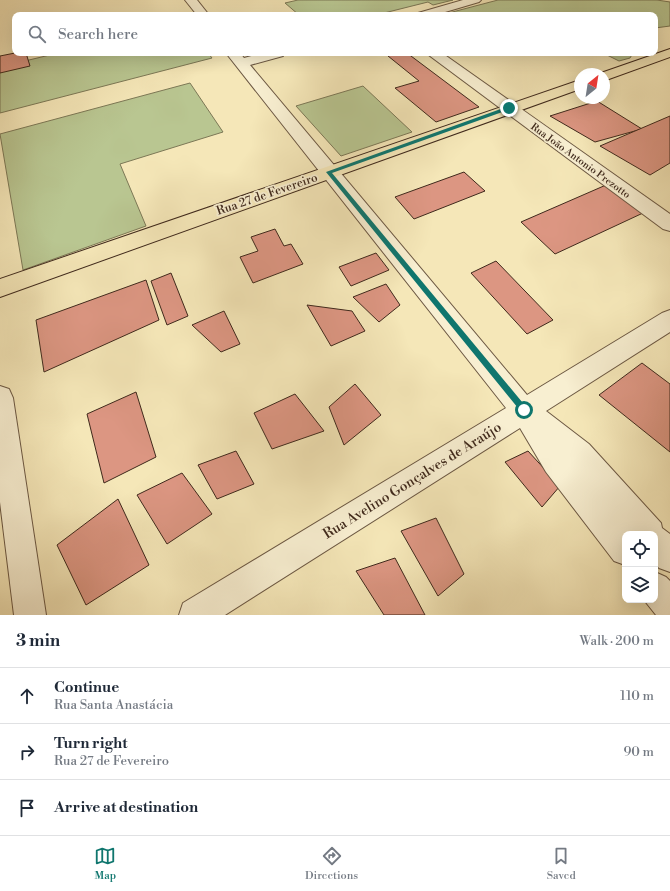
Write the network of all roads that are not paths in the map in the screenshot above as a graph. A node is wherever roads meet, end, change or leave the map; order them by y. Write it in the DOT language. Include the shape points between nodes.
graph roads {
  1 [pos="191,0"];
  2 [pos="475,0"];
  3 [pos="201,12"];
  4 [pos="433,12"];
  5 [pos="670,53"];
  6 [pos="253,56"];
  7 [pos="437,56"];
  8 [pos="237,58"];
  9 [pos="610,74"];
  10 [pos="574,86"];
  11 [pos="509,108"];
  12 [pos="329,172"];
  13 [pos="670,224"];
  14 [pos="0,288"];
  15 [pos="670,320"];
  16 [pos="0,398"];
  17 [pos="524,410"];
  18 [pos="622,546"];
  19 [pos="659,547"];
  20 [pos="658,592"];
  21 [pos="670,606"];
  22 [pos="30,615"];
  23 [pos="195,615"];
  1 -- 3 [label="street"];
  2 -- 4 [label="street"];
  5 -- 9 [label="main road"];
  6 -- 8 [label="street"];
  7 -- 11 [label="street, Rua João Antonio Prezotto"];
  8 -- 12 [label="street"];
  10 -- 11 [label="main road, Rua 27 de Fevereiro"];
  11 -- 12 [label="main road, Rua 27 de Fevereiro"];
  11 -- 13 [label="street, Rua João Antonio Prezotto"];
  12 -- 14 [label="main road, Rua 27 de Fevereiro"];
  12 -- 17 [label="street"];
  15 -- 17 [label="street, Rua Avelino Gonçalves de Araújo"];
  16 -- 22 [label="street"];
  17 -- 18 [label="street" via="556,462"];
  17 -- 19 [label="street" via="579,454"];
  17 -- 23 [label="street, Rua Avelino Gonçalves de Araújo"];
  20 -- 21 [label="street"];
}
